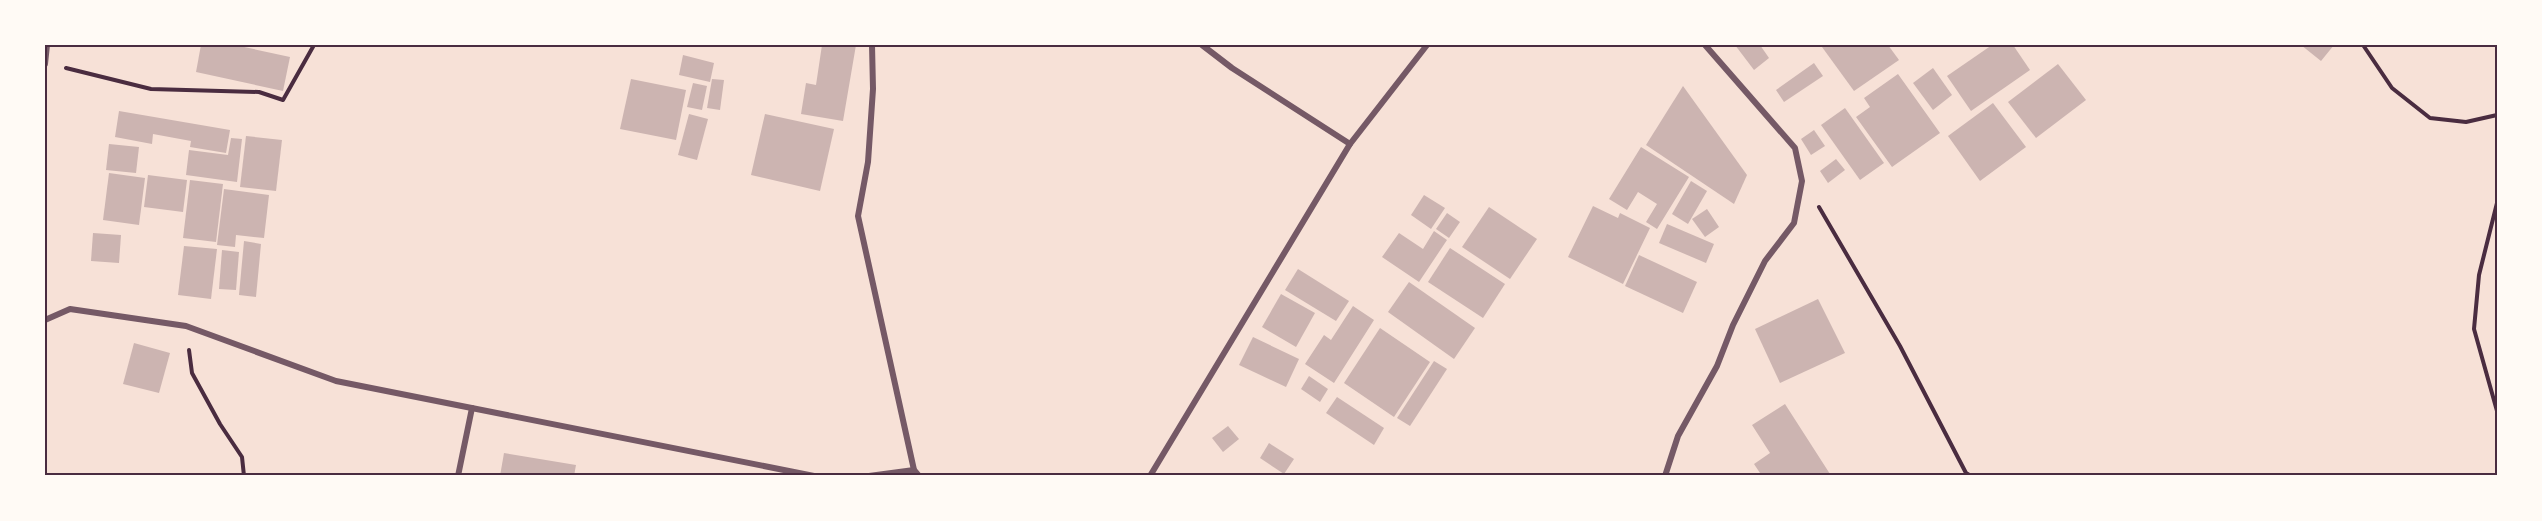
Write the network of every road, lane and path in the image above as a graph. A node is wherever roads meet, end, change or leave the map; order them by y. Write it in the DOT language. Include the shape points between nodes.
graph roads {
  1 [pos="47,45"];
  2 [pos="314,45"];
  3 [pos="872,45"];
  4 [pos="1202,45"];
  5 [pos="1427,45"];
  6 [pos="1705,45"];
  7 [pos="2363,45"];
  8 [pos="45,63"];
  9 [pos="2497,116"];
  10 [pos="1350,144"];
  11 [pos="1802,181"];
  12 [pos="2497,203"];
  13 [pos="45,320"];
  14 [pos="186,326"];
  15 [pos="472,408"];
  16 [pos="2497,411"];
  17 [pos="917,473"];
  18 [pos="244,476"];
  19 [pos="458,476"];
  20 [pos="814,476"];
  21 [pos="869,476"];
  22 [pos="1150,476"];
  23 [pos="1665,476"];
  24 [pos="1971,476"];
  1 -- 8 [label="street"];
  2 -- 8 [label="path" via="283,100 259,92 151,89"];
  3 -- 17 [label="street" via="868,162 858,216"];
  4 -- 10 [label="street"];
  5 -- 10 [label="street"];
  6 -- 11 [label="street" via="1795,148"];
  7 -- 9 [label="path" via="2392,88 2430,118 2466,122"];
  10 -- 22 [label="street"];
  11 -- 23 [label="street" via="1794,223 1765,261 1717,366 1678,436"];
  11 -- 24 [label="path" via="1839,238"];
  12 -- 16 [label="path" via="2479,275 2474,329"];
  13 -- 14 [label="street" via="69,309"];
  14 -- 15 [label="street" via="336,381"];
  14 -- 18 [label="path" via="192,373 242,457"];
  15 -- 19 [label="street"];
  15 -- 20 [label="street"];
  17 -- 21 [label="street"];
}
